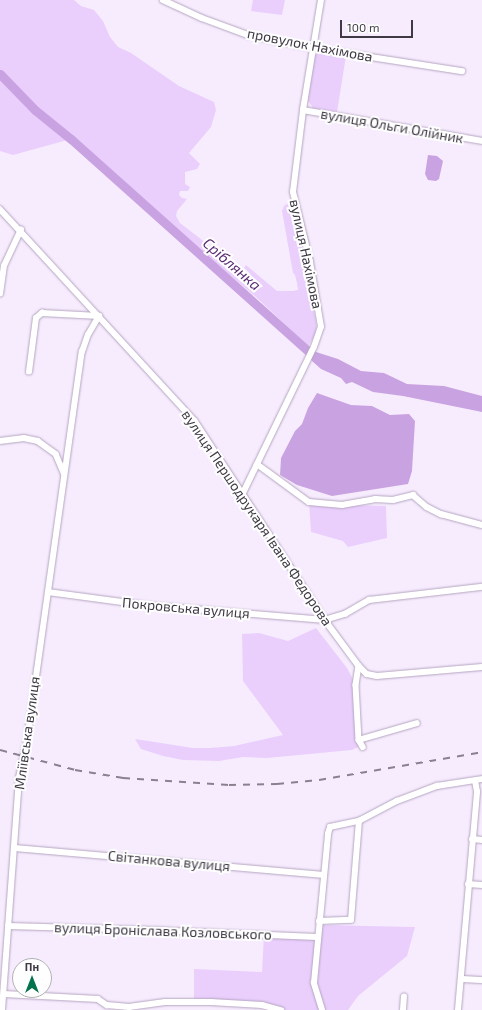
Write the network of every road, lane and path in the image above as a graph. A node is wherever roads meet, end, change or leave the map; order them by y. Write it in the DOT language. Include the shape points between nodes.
graph roads {
  1 [pos="163,0"];
  2 [pos="321,0"];
  3 [pos="313,48"];
  4 [pos="462,72"];
  5 [pos="303,110"];
  6 [pos="482,141"];
  7 [pos="0,209"];
  8 [pos="21,230"];
  9 [pos="0,294"];
  10 [pos="99,316"];
  11 [pos="29,372"];
  12 [pos="0,441"];
  13 [pos="257,464"];
  14 [pos="65,474"];
  15 [pos="243,493"];
  16 [pos="482,525"];
  17 [pos="482,587"];
  18 [pos="48,592"];
  19 [pos="325,620"];
  20 [pos="359,666"];
  21 [pos="482,667"];
  22 [pos="417,723"];
  23 [pos="359,740"];
  24 [pos="363,747"];
  25 [pos="482,779"];
  26 [pos="475,781"];
  27 [pos="359,821"];
  28 [pos="472,839"];
  29 [pos="482,840"];
  30 [pos="15,848"];
  31 [pos="324,875"];
  32 [pos="468,884"];
  33 [pos="482,885"];
  34 [pos="319,921"];
  35 [pos="8,926"];
  36 [pos="317,937"];
  37 [pos="461,979"];
  38 [pos="482,980"];
  39 [pos="4,994"];
  40 [pos="404,997"];
  41 [pos="2,1010"];
  42 [pos="281,1010"];
  43 [pos="322,1010"];
  44 [pos="403,1010"];
  45 [pos="458,1010"];
  1 -- 3 [label="street, провулок Нахімова" via="248,35"];
  2 -- 3 [label="street, вулиця Нахімова"];
  3 -- 4 [label="street, провулок Нахімова"];
  3 -- 5 [label="street, вулиця Нахімова"];
  5 -- 6 [label="street, вулиця Ольги Олійник"];
  5 -- 13 [label="street, вулиця Нахімова" via="293,192 310,262 321,327 314,347"];
  7 -- 8 [label="street, вулиця Першодрукаря Івана Федорова"];
  8 -- 9 [label="street" via="4,266"];
  8 -- 10 [label="street, вулиця Першодрукаря Івана Федорова"];
  10 -- 11 [label="street" via="42,313 36,318"];
  10 -- 14 [label="street" via="82,352"];
  10 -- 15 [label="street, вулиця Першодрукаря Івана Федорова" via="195,421"];
  12 -- 14 [label="street" via="24,438 38,441 56,454"];
  13 -- 15 [label="street, вулиця Нахімова"];
  13 -- 16 [label="street" via="309,502 342,505 374,499 393,500 413,495 427,507 441,514"];
  14 -- 18 [label="street, Мліївська вулиця"];
  15 -- 19 [label="street, вулиця Першодрукаря Івана Федорова"];
  17 -- 19 [label="street" via="369,600 345,614"];
  18 -- 19 [label="street, Покровська вулиця" via="144,605"];
  18 -- 30 [label="street, Мліївська вулиця" via="27,741 19,778"];
  19 -- 20 [label="street, вулиця Першодрукаря Івана Федорова"];
  20 -- 21 [label="street, вулиця Першодрукаря Івана Федорова" via="367,674 377,676"];
  20 -- 23 [label="street" via="356,685"];
  22 -- 23 [label="street"];
  23 -- 24 [label="street"];
  25 -- 26 [label="street"];
  26 -- 27 [label="street" via="437,786 397,801"];
  26 -- 28 [label="street" via="477,792"];
  27 -- 31 [label="street" via="330,827"];
  27 -- 34 [label="street" via="351,920"];
  28 -- 29 [label="street"];
  28 -- 32 [label="street"];
  30 -- 31 [label="street, Світанкова вулиця"];
  30 -- 35 [label="street, Мліївська вулиця"];
  31 -- 34 [label="street"];
  32 -- 33 [label="street"];
  32 -- 37 [label="street"];
  34 -- 36 [label="street"];
  35 -- 36 [label="street, вулиця Броніслава Козловського"];
  35 -- 39 [label="street, Мліївська вулиця"];
  36 -- 43 [label="street" via="314,983"];
  37 -- 38 [label="street"];
  37 -- 45 [label="street"];
  39 -- 41 [label="street, Мліївська вулиця"];
  39 -- 42 [label="street" via="98,999 107,1005 129,1007 165,1002 211,1002 262,1005"];
  40 -- 44 [label="street"];
}
